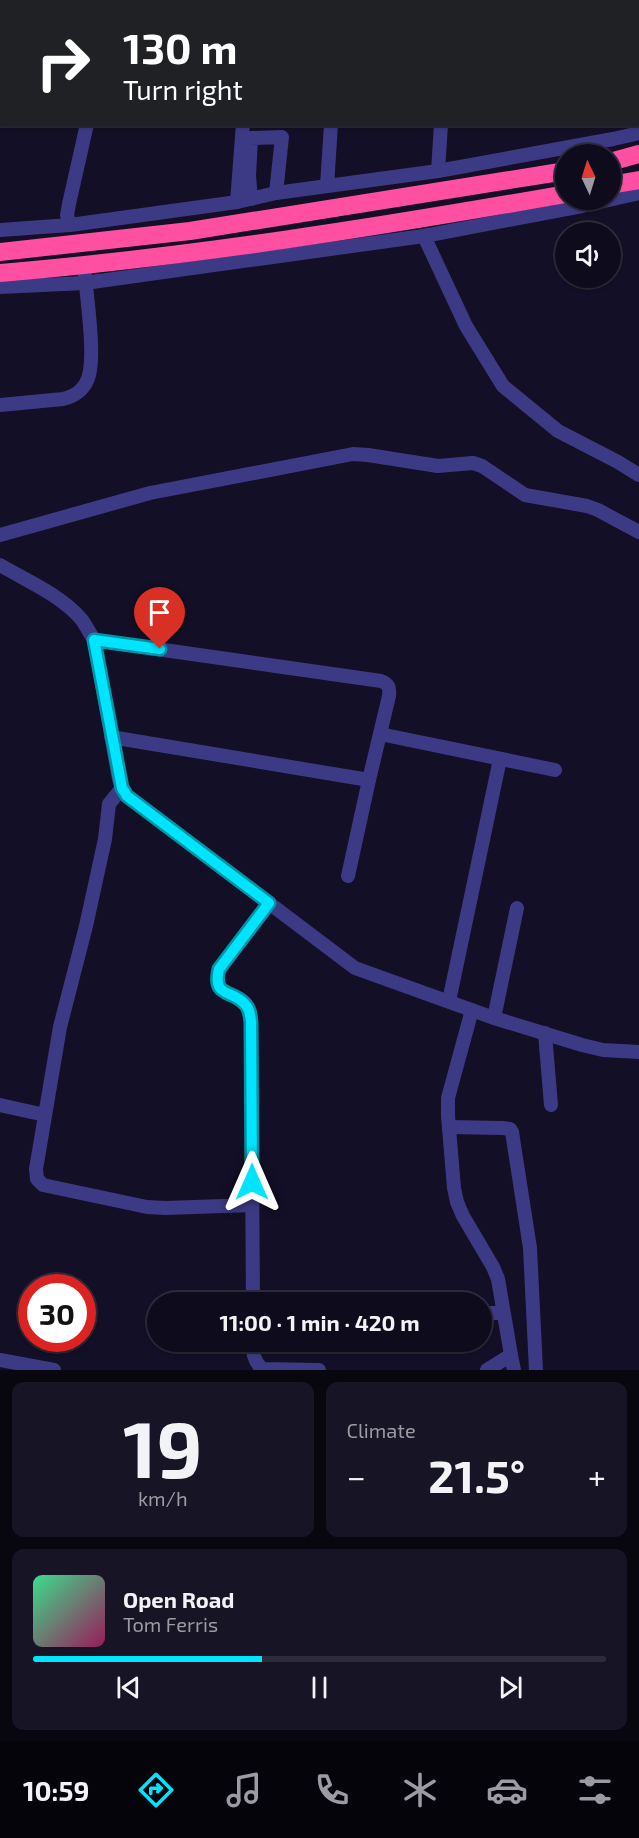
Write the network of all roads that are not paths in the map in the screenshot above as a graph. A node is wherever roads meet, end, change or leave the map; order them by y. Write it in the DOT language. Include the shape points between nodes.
graph roads {
  1 [pos="87,126"];
  2 [pos="243,126"];
  3 [pos="331,126"];
  4 [pos="441,126"];
  5 [pos="639,133"];
  6 [pos="639,154"];
  7 [pos="621,158"];
  8 [pos="438,171"];
  9 [pos="555,173"];
  10 [pos="639,180"];
  11 [pos="621,184"];
  12 [pos="327,186"];
  13 [pos="276,193"];
  14 [pos="639,193"];
  15 [pos="555,196"];
  16 [pos="251,199"];
  17 [pos="237,202"];
  18 [pos="70,225"];
  19 [pos="0,230"];
  20 [pos="424,236"];
  21 [pos="0,252"];
  22 [pos="0,273"];
  23 [pos="85,275"];
  24 [pos="0,287"];
  25 [pos="0,405"];
  26 [pos="639,475"];
  27 [pos="639,531"];
  28 [pos="0,535"];
  29 [pos="0,565"];
  30 [pos="94,640"];
  31 [pos="380,734"];
  32 [pos="111,737"];
  33 [pos="500,759"];
  34 [pos="555,770"];
  35 [pos="369,780"];
  36 [pos="122,788"];
  37 [pos="348,876"];
  38 [pos="269,903"];
  39 [pos="517,908"];
  40 [pos="448,1000"];
  41 [pos="472,1010"];
  42 [pos="494,1018"];
  43 [pos="545,1033"];
  44 [pos="639,1052"];
  45 [pos="0,1105"];
  46 [pos="551,1105"];
  47 [pos="45,1115"];
  48 [pos="448,1127"];
  49 [pos="252,1205"];
  50 [pos="253,1292"];
  51 [pos="492,1313"];
  52 [pos="503,1313"];
  53 [pos="253,1352"];
  54 [pos="511,1355"];
  55 [pos="0,1360"];
  56 [pos="54,1370"];
  57 [pos="319,1370"];
  58 [pos="487,1370"];
  59 [pos="514,1370"];
  60 [pos="536,1370"];
  1 -- 18 [label="street" via="67,215"];
  2 -- 17 [label="street"];
  3 -- 12 [label="street"];
  4 -- 8 [label="street"];
  5 -- 8 [label="street"];
  6 -- 7 [label="highway"];
  8 -- 12 [label="street"];
  9 -- 21 [label="highway" via="190,231"];
  10 -- 11 [label="highway"];
  12 -- 13 [label="street"];
  13 -- 16 [label="street"];
  13 -- 16 [label="street" via="282,137 251,138"];
  14 -- 20 [label="street"];
  15 -- 23 [label="highway" via="189,253"];
  16 -- 17 [label="street"];
  17 -- 18 [label="street"];
  18 -- 19 [label="street"];
  20 -- 23 [label="street"];
  20 -- 26 [label="street" via="466,326 502,386 558,431"];
  22 -- 23 [label="highway"];
  23 -- 24 [label="street"];
  23 -- 25 [label="street" via="91,359 83,388 73,397"];
  27 -- 28 [label="street" via="587,506 525,495 473,463 438,466 353,454 150,493"];
  29 -- 30 [label="street" via="67,606 82,620"];
  30 -- 31 [label="street" via="381,681 390,688"];
  30 -- 32 [label="street"];
  31 -- 33 [label="street"];
  31 -- 35 [label="street"];
  32 -- 35 [label="street"];
  32 -- 36 [label="street"];
  33 -- 34 [label="street"];
  33 -- 40 [label="street"];
  35 -- 37 [label="street"];
  36 -- 38 [label="street" via="127,796"];
  36 -- 47 [label="street" via="109,804 105,839 60,1027"];
  38 -- 40 [label="street" via="355,968"];
  38 -- 49 [label="street" via="217,977 222,991 244,1002 251,1022"];
  39 -- 42 [label="street"];
  40 -- 41 [label="street"];
  41 -- 42 [label="street"];
  41 -- 48 [label="street" via="448,1098"];
  42 -- 43 [label="street"];
  43 -- 44 [label="street" via="603,1050"];
  43 -- 46 [label="street"];
  45 -- 47 [label="street"];
  47 -- 49 [label="street" via="36,1169 36,1179 43,1185 147,1207"];
  48 -- 52 [label="street" via="457,1203 495,1273"];
  48 -- 60 [label="street" via="503,1128 512,1132 530,1248"];
  49 -- 50 [label="street"];
  51 -- 52 [label="street"];
  52 -- 54 [label="street"];
  53 -- 57 [label="street" via="262,1369"];
  54 -- 58 [label="street"];
  54 -- 59 [label="street"];
  55 -- 56 [label="street"];
}
